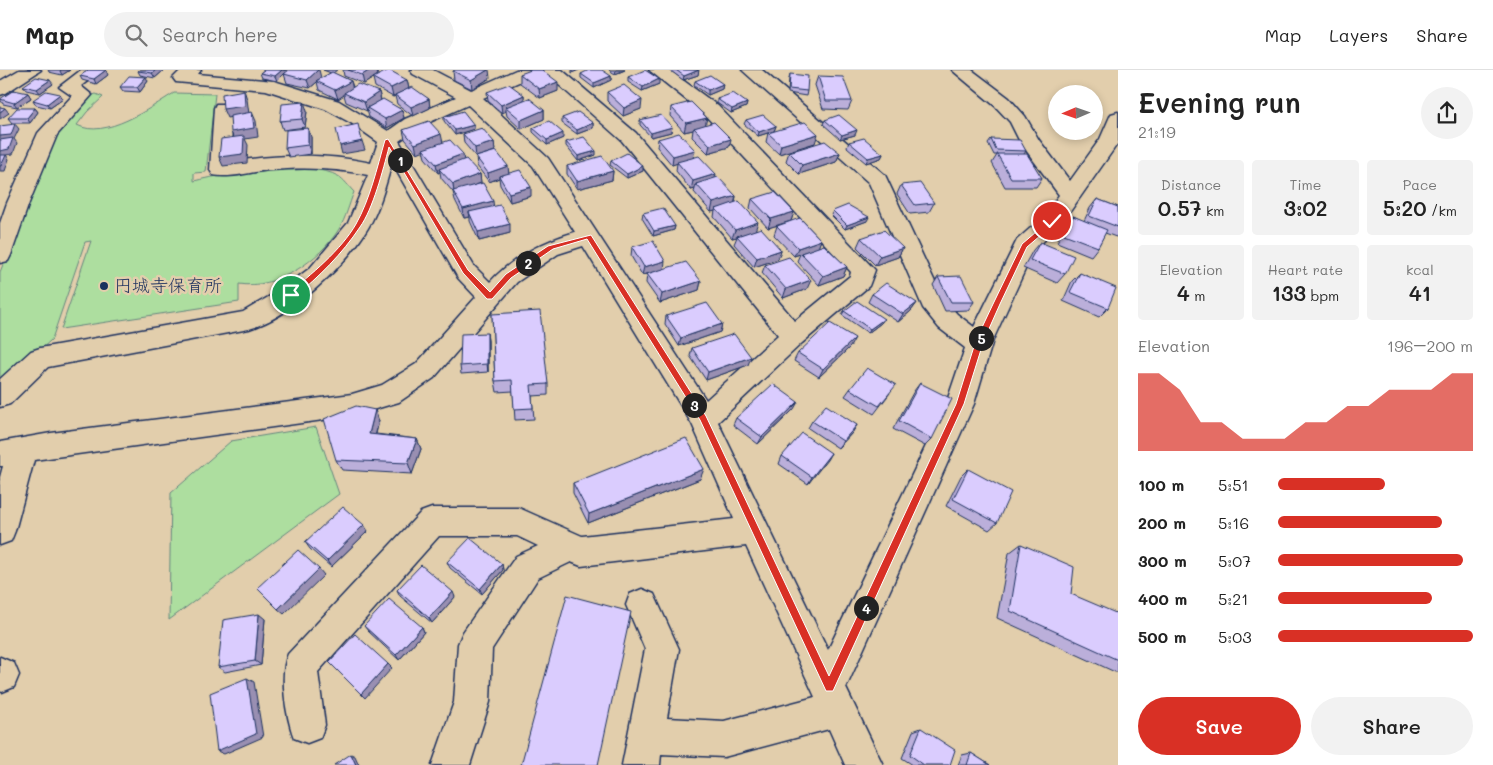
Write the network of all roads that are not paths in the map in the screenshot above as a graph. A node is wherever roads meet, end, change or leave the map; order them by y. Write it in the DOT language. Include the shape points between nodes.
graph roads {
  1 [pos="93,70"];
  2 [pos="192,70"];
  3 [pos="261,70"];
  4 [pos="419,70"];
  5 [pos="530,70"];
  6 [pos="551,70"];
  7 [pos="658,70"];
  8 [pos="751,70"];
  9 [pos="961,70"];
  10 [pos="31,71"];
  11 [pos="0,75"];
  12 [pos="247,83"];
  13 [pos="0,89"];
  14 [pos="470,96"];
  15 [pos="223,108"];
  16 [pos="1118,118"];
  17 [pos="388,140"];
  18 [pos="379,171"];
  19 [pos="1070,196"];
  20 [pos="9,204"];
  21 [pos="589,236"];
  22 [pos="0,255"];
  23 [pos="490,297"];
  24 [pos="793,336"];
  25 [pos="978,344"];
  26 [pos="0,396"];
  27 [pos="703,419"];
  28 [pos="11,452"];
  29 [pos="0,531"];
  30 [pos="755,531"];
  31 [pos="571,546"];
  32 [pos="642,606"];
  33 [pos="834,698"];
  34 [pos="308,725"];
  35 [pos="644,750"];
  36 [pos="858,760"];
  37 [pos="451,765"];
  1 -- 20 [label="street" via="68,87 83,94 48,133"];
  2 -- 12 [label="street" via="182,78"];
  3 -- 12 [label="street"];
  4 -- 14 [label="street"];
  5 -- 14 [label="street"];
  6 -- 24 [label="street" via="628,137"];
  7 -- 24 [label="street" via="711,110 863,270 861,280"];
  8 -- 25 [label="street" via="878,180 932,302 948,321"];
  9 -- 19 [label="street" via="1002,102 1018,120 1030,142"];
  10 -- 11 [label="street"];
  10 -- 13 [label="street"];
  12 -- 17 [label="street" via="303,94 332,105"];
  14 -- 17 [label="street" via="412,123"];
  14 -- 21 [label="street" via="541,162"];
  15 -- 18 [label="street" via="220,170 259,163 320,161"];
  16 -- 19 [label="street" via="1110,140"];
  17 -- 18 [label="street"];
  17 -- 23 [label="street" via="466,272"];
  18 -- 26 [label="street" via="358,226 318,274 250,320 40,358"];
  19 -- 25 [label="street" via="1052,221 1025,246"];
  20 -- 22 [label="street"];
  21 -- 23 [label="street" via="550,248 508,276"];
  21 -- 27 [label="street"];
  23 -- 28 [label="street" via="425,371 390,394 352,405"];
  24 -- 27 [label="street"];
  25 -- 33 [label="street" via="960,404"];
  27 -- 30 [label="street"];
  28 -- 29 [label="street"];
  30 -- 31 [label="street" via="581,550"];
  30 -- 33 [label="street"];
  31 -- 34 [label="street" via="519,522 432,522 300,666"];
  31 -- 37 [label="street" via="527,567 475,644 472,702"];
  32 -- 35 [label="street" via="662,649"];
  33 -- 35 [label="street" via="724,739"];
  33 -- 36 [label="street"];
}
